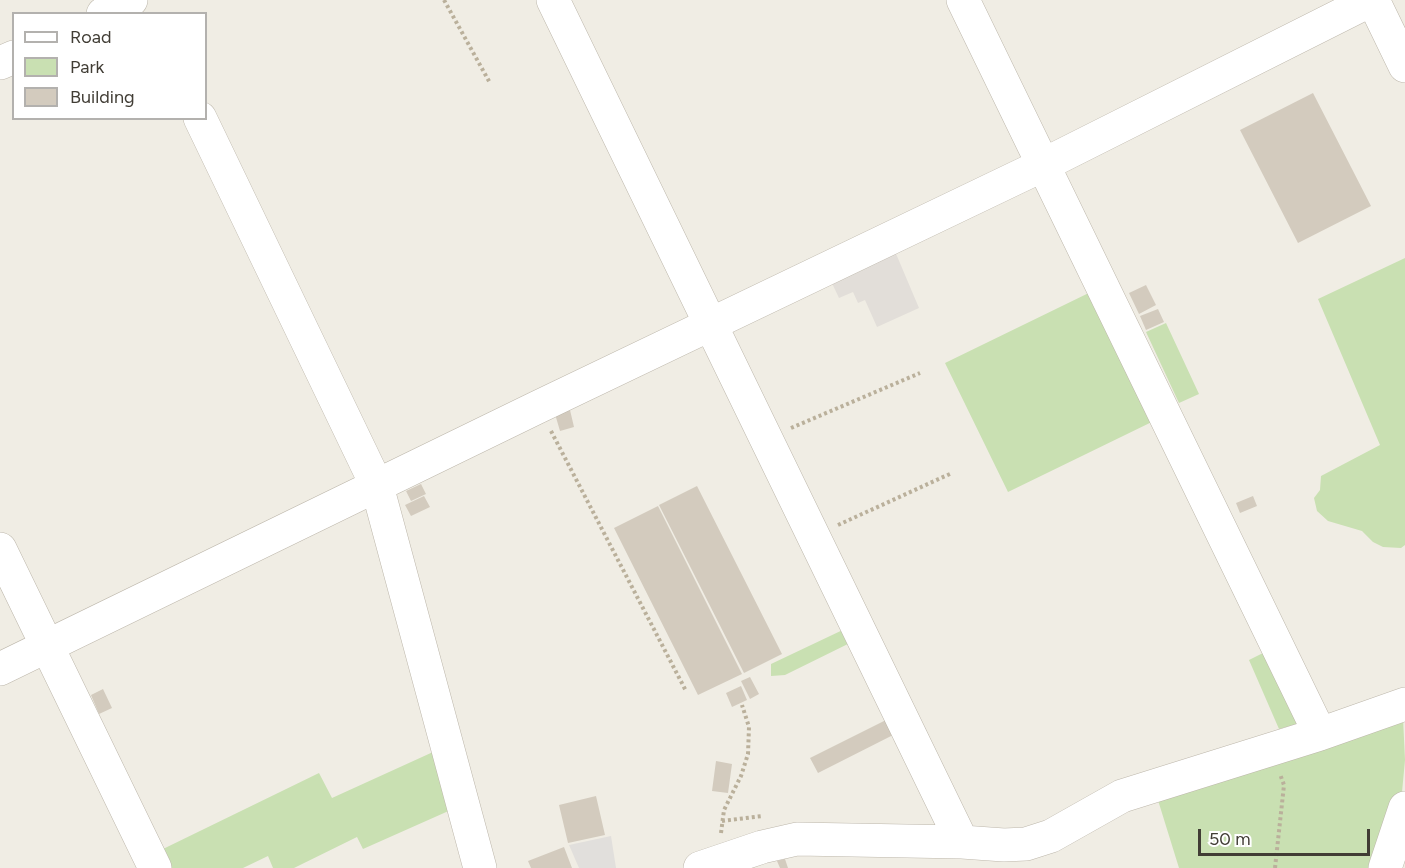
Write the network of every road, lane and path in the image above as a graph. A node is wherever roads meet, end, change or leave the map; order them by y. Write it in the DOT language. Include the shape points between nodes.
graph roads {
  1 [pos="131,0"];
  2 [pos="444,0"];
  3 [pos="553,0"];
  4 [pos="963,0"];
  5 [pos="1372,0"];
  6 [pos="107,12"];
  7 [pos="1405,66"];
  8 [pos="490,83"];
  9 [pos="201,120"];
  10 [pos="1043,165"];
  11 [pos="710,324"];
  12 [pos="920,373"];
  13 [pos="538,407"];
  14 [pos="766,438"];
  15 [pos="952,473"];
  16 [pos="377,486"];
  17 [pos="814,537"];
  18 [pos="0,549"];
  19 [pos="47,645"];
  20 [pos="0,669"];
  21 [pos="686,692"];
  22 [pos="1405,704"];
  23 [pos="742,705"];
  24 [pos="1320,734"];
  25 [pos="1271,750"];
  26 [pos="1405,809"];
  27 [pos="962,842"];
  28 [pos="832,854"];
  29 [pos="712,866"];
  30 [pos="155,868"];
  31 [pos="480,868"];
  32 [pos="1275,868"];
  33 [pos="1385,868"];
  1 -- 6 [label="street"];
  2 -- 8 [label="path"];
  3 -- 11 [label="street"];
  4 -- 10 [label="street"];
  5 -- 7 [label="street"];
  5 -- 10 [label="street"];
  9 -- 16 [label="street"];
  10 -- 11 [label="street"];
  10 -- 24 [label="street"];
  11 -- 13 [label="street"];
  11 -- 14 [label="street"];
  12 -- 14 [label="path"];
  13 -- 16 [label="street"];
  13 -- 21 [label="path"];
  14 -- 17 [label="street"];
  15 -- 17 [label="path"];
  16 -- 19 [label="street"];
  16 -- 31 [label="street"];
  17 -- 27 [label="street"];
  18 -- 19 [label="street"];
  19 -- 20 [label="street"];
  19 -- 30 [label="street"];
  22 -- 24 [label="street"];
  23 -- 29 [label="path" via="749,727 748,754 724,810"];
  24 -- 25 [label="street"];
  25 -- 27 [label="street" via="1122,796 1036,841 1004,845"];
  25 -- 32 [label="path" via="1284,785"];
  26 -- 33 [label="street"];
  27 -- 28 [label="street"];
  28 -- 29 [label="street" via="797,839"];
}
